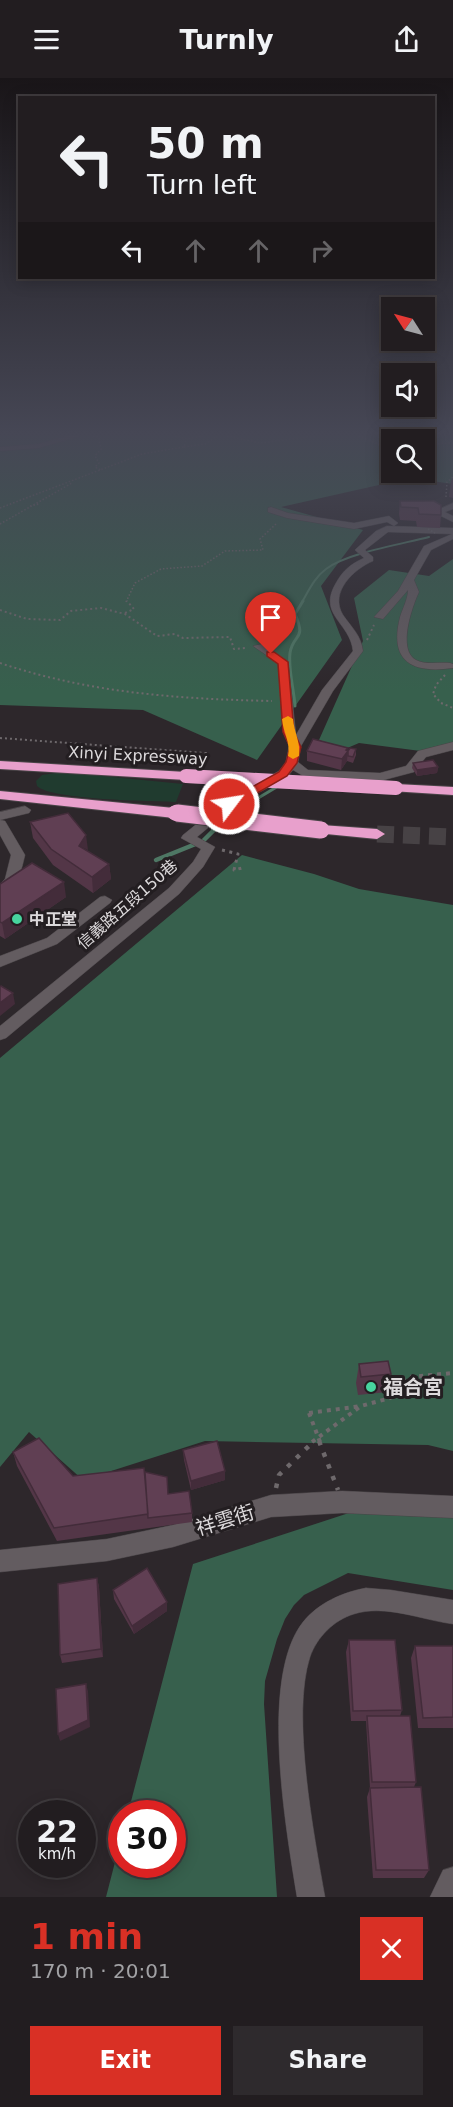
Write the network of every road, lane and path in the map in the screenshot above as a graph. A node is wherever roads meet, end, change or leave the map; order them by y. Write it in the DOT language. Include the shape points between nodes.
graph roads {
  1 [pos="279,521"];
  2 [pos="318,521"];
  3 [pos="379,521"];
  4 [pos="391,521"];
  5 [pos="402,528"];
  6 [pos="453,531"];
  7 [pos="453,536"];
  8 [pos="410,580"];
  9 [pos="0,610"];
  10 [pos="125,614"];
  11 [pos="379,617"];
  12 [pos="258,646"];
  13 [pos="359,648"];
  14 [pos="0,663"];
  15 [pos="450,666"];
  16 [pos="286,702"];
  17 [pos="453,708"];
  18 [pos="0,738"];
  19 [pos="453,746"];
  20 [pos="295,747"];
  21 [pos="206,753"];
  22 [pos="292,763"];
  23 [pos="0,765"];
  24 [pos="28,766"];
  25 [pos="453,791"];
  26 [pos="6,796"];
  27 [pos="25,810"];
  28 [pos="0,816"];
  29 [pos="0,824"];
  30 [pos="378,834"];
  31 [pos="208,847"];
  32 [pos="242,868"];
  33 [pos="0,891"];
  34 [pos="105,900"];
  35 [pos="0,962"];
  36 [pos="0,1034"];
  37 [pos="453,1373"];
  38 [pos="361,1406"];
  39 [pos="338,1490"];
  40 [pos="275,1493"];
  41 [pos="453,1507"];
  42 [pos="0,1561"];
  43 [pos="453,1612"];
  44 [pos="453,1880"];
  45 [pos="311,1897"];
  46 [pos="444,1897"];
  1 -- 10 [label="path" via="260,539 263,550 225,551 202,566 161,569 135,583 126,602 134,609"];
  2 -- 3 [label="street" via="354,526"];
  4 -- 5 [label="street"];
  5 -- 6 [label="street"];
  5 -- 13 [label="street" via="382,531 348,569 337,588 334,610"];
  7 -- 8 [label="street" via="427,548"];
  8 -- 11 [label="street"];
  8 -- 15 [label="street" via="414,592 401,638 404,654 414,663"];
  9 -- 10 [label="path" via="27,619 49,620 60,620 71,611 101,608"];
  10 -- 12 [label="path" via="157,636 230,637 234,649"];
  11 -- 13 [label="path" via="370,637"];
  12 -- 16 [label="street" via="283,662"];
  13 -- 20 [label="street" via="327,690"];
  14 -- 16 [label="path" via="128,695"];
  15 -- 17 [label="path" via="433,694"];
  16 -- 20 [label="street"];
  18 -- 21 [label="path"];
  19 -- 22 [label="street" via="422,754 410,769 380,777 305,773"];
  20 -- 22 [label="street"];
  22 -- 31 [label="street" via="283,774 237,799 188,838"];
  23 -- 24 [label="highway, Xinyi Expressway"];
  24 -- 25 [label="highway, Xinyi Expressway, bridge"];
  24 -- 26 [label="highway"];
  26 -- 30 [label="highway, bridge"];
  27 -- 28 [label="street"];
  29 -- 33 [label="street" via="18,855 10,880"];
  31 -- 32 [label="path" via="238,854 234,870"];
  31 -- 36 [label="street, 信義路五段150巷" via="174,891"];
  34 -- 35 [label="street" via="52,941"];
  37 -- 38 [label="path" via="391,1383 390,1398"];
  38 -- 39 [label="path, bridge" via="309,1413"];
  38 -- 40 [label="path" via="308,1446 279,1475"];
  41 -- 42 [label="street, 祥雲街" via="342,1502 271,1506 173,1536 107,1550"];
  43 -- 45 [label="street" via="393,1601 356,1601 337,1606 322,1617 301,1650 292,1686 292,1743"];
  44 -- 46 [label="street"];
}
